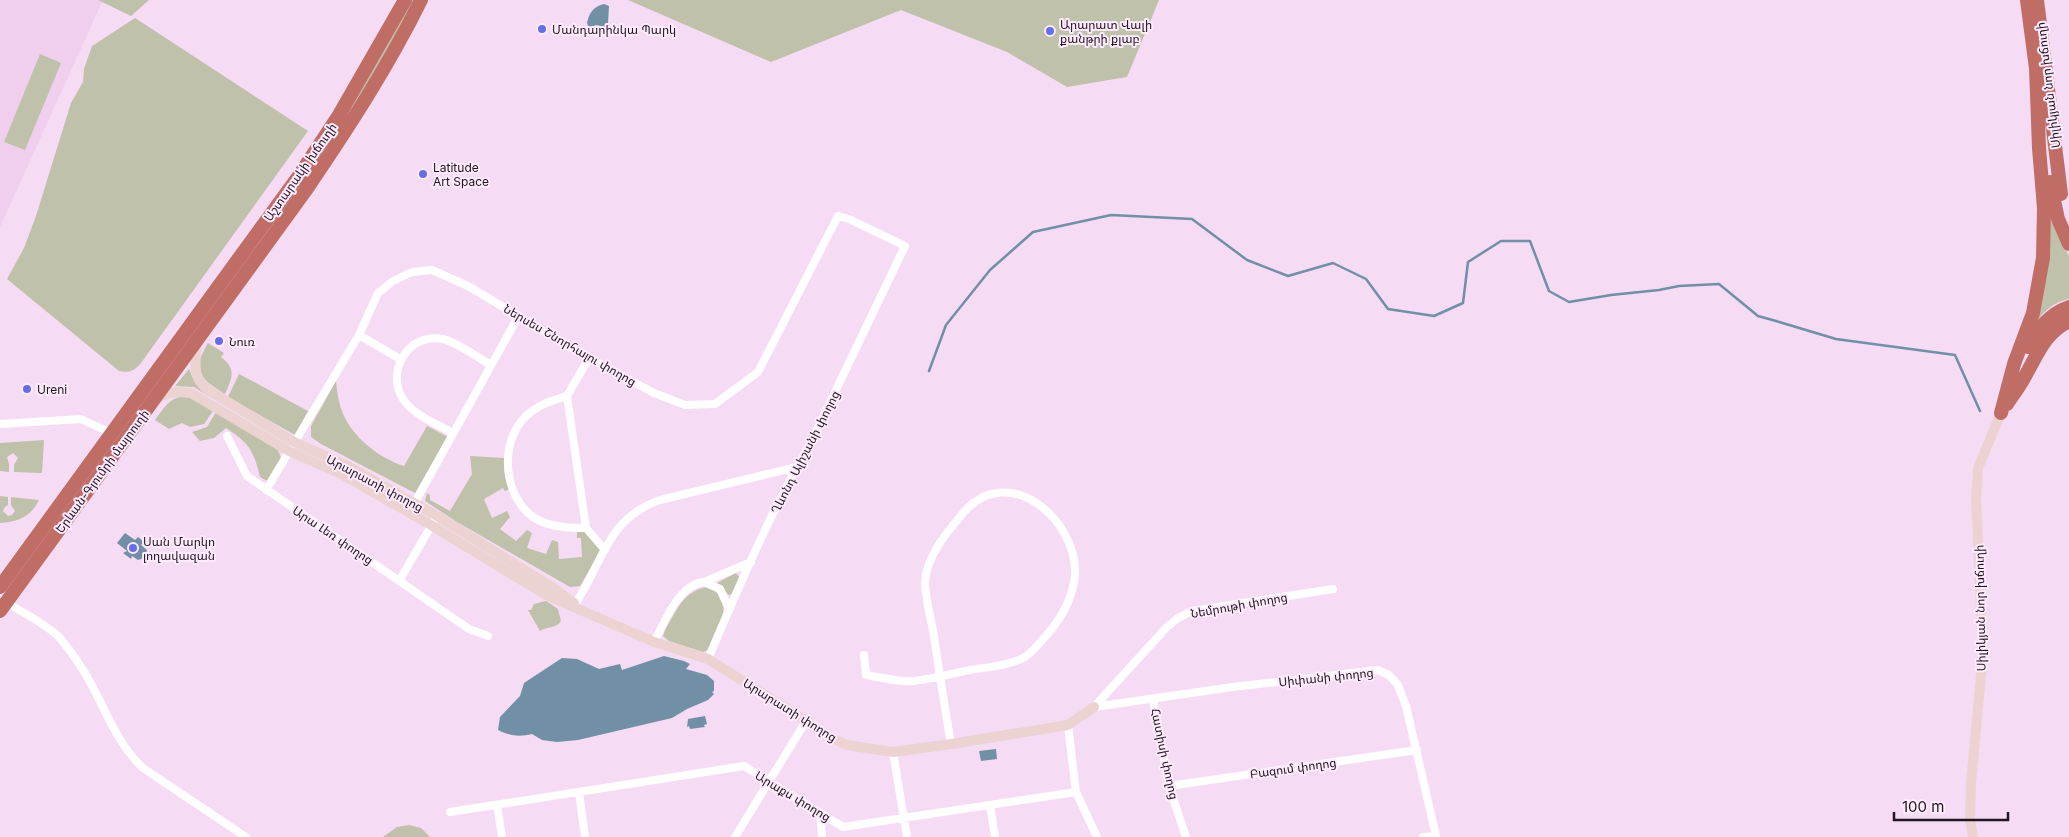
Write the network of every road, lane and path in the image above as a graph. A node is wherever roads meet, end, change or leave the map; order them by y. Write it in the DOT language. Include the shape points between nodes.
graph roads {
  1 [pos="405,0"];
  2 [pos="421,0"];
  3 [pos="2027,0"];
  4 [pos="2037,0"];
  5 [pos="2038,39"];
  6 [pos="2036,66"];
  7 [pos="266,222"];
  8 [pos="2069,222"];
  9 [pos="278,230"];
  10 [pos="2069,244"];
  11 [pos="905,246"];
  12 [pos="2069,307"];
  13 [pos="518,317"];
  14 [pos="2069,322"];
  15 [pos="205,331"];
  16 [pos="359,335"];
  17 [pos="183,336"];
  18 [pos="196,343"];
  19 [pos="589,358"];
  20 [pos="400,359"];
  21 [pos="491,365"];
  22 [pos="567,396"];
  23 [pos="157,397"];
  24 [pos="2001,413"];
  25 [pos="0,424"];
  26 [pos="111,433"];
  27 [pos="453,433"];
  28 [pos="227,436"];
  29 [pos="292,447"];
  30 [pos="101,459"];
  31 [pos="797,466"];
  32 [pos="266,490"];
  33 [pos="414,504"];
  34 [pos="434,521"];
  35 [pos="586,528"];
  36 [pos="605,550"];
  37 [pos="750,562"];
  38 [pos="399,581"];
  39 [pos="704,582"];
  40 [pos="0,586"];
  41 [pos="1333,589"];
  42 [pos="3,607"];
  43 [pos="577,607"];
  44 [pos="729,609"];
  45 [pos="488,636"];
  46 [pos="654,642"];
  47 [pos="864,655"];
  48 [pos="708,659"];
  49 [pos="940,676"];
  50 [pos="1153,699"];
  51 [pos="1094,707"];
  52 [pos="806,721"];
  53 [pos="1068,725"];
  54 [pos="951,744"];
  55 [pos="1417,750"];
  56 [pos="893,752"];
  57 [pos="769,780"];
  58 [pos="1169,786"];
  59 [pos="579,792"];
  60 [pos="1076,792"];
  61 [pos="497,805"];
  62 [pos="990,805"];
  63 [pos="450,812"];
  64 [pos="820,812"];
  65 [pos="904,818"];
  66 [pos="246,837"];
  67 [pos="502,837"];
  68 [pos="585,837"];
  69 [pos="735,837"];
  70 [pos="822,837"];
  71 [pos="907,837"];
  72 [pos="995,837"];
  73 [pos="1098,837"];
  74 [pos="1186,837"];
  75 [pos="1424,837"];
  76 [pos="1973,837"];
  1 -- 7 [label="highway, Աշտարակի խճուղի" via="339,115"];
  2 -- 9 [label="highway, Աշտարակի խճուղի" via="352,123"];
  3 -- 5 [label="highway, Սիլիկյան նոր խճուղի"];
  4 -- 5 [label="highway, Սիլիկյան նոր խճուղի"];
  5 -- 6 [label="highway, Սիլիկյան նոր խճուղի"];
  5 -- 8 [label="highway, Սիլիկյան նոր խճուղի" via="2062,198"];
  6 -- 10 [label="highway" via="2054,204"];
  6 -- 24 [label="highway" via="2044,208 2043,258 2033,313 2014,364"];
  7 -- 9 [label="highway"];
  7 -- 17 [label="highway, Աշտարակի խճուղի"];
  9 -- 15 [label="highway, Աշտարակի խճուղի"];
  11 -- 19 [label="street, Ներսես Շնորհալու փողոց" via="838,216 758,372 714,404 685,405 654,393"];
  11 -- 31 [label="street, Ղևոնդ Ալիշանի փողոց" via="812,442"];
  12 -- 24 [label="highway" via="2051,316 2035,334"];
  13 -- 16 [label="street, Ներսես Շնորհալու փողոց" via="468,286 432,270 412,272 392,281 378,293"];
  13 -- 19 [label="street, Ներսես Շնորհալու փողոց"];
  13 -- 21 [label="street"];
  14 -- 24 [label="highway" via="2055,329 2045,340"];
  15 -- 18 [label="highway, Երևան-Գյումրի մայրուղի"];
  16 -- 20 [label="street"];
  16 -- 29 [label="street, Ներսես Շնորհալու փողոց"];
  17 -- 26 [label="highway, Երևան-Գյումրի մայրուղի"];
  18 -- 23 [label="highway, Երևան-Գյումրի մայրուղի"];
  18 -- 29 [label="street, Արարատի փողոց" via="196,373 202,385"];
  19 -- 22 [label="street"];
  20 -- 21 [label="street" via="419,342 444,339"];
  20 -- 27 [label="street" via="396,384 409,408"];
  21 -- 27 [label="street"];
  22 -- 35 [label="street"];
  22 -- 35 [label="street" via="530,411 515,430 508,451 508,475 515,495 529,513 547,524"];
  23 -- 29 [label="street, Արարատի փողոց" via="175,392 191,393"];
  23 -- 30 [label="highway, Երևան-Գյումրի մայրուղի"];
  24 -- 76 [label="street, Սիլիկյան նոր խճուղի" via="1978,468 1976,498 1983,654 1971,783"];
  25 -- 26 [label="street" via="81,419"];
  26 -- 30 [label="highway, Երևան-Գյումրի մայրուղի"];
  27 -- 33 [label="street"];
  28 -- 32 [label="street, Արա Լեռ փողոց" via="247,476"];
  29 -- 32 [label="street"];
  29 -- 33 [label="street, Արարատի փողոց" via="346,465"];
  29 -- 34 [label="street, Արարատի փողոց"];
  30 -- 40 [label="highway, Երևան-Գյումրի մայրուղի"];
  30 -- 42 [label="highway, Երևան-Գյումրի մայրուղի"];
  31 -- 36 [label="street" via="644,505 617,527"];
  31 -- 37 [label="street, Ղևոնդ Ալիշանի փողոց"];
  32 -- 38 [label="street, Արա Լեռ փողոց"];
  33 -- 34 [label="street, Արարատի փողոց"];
  34 -- 38 [label="street"];
  34 -- 43 [label="street, Արարատի փողոց" via="552,587"];
  35 -- 36 [label="street"];
  36 -- 43 [label="street"];
  37 -- 39 [label="street"];
  37 -- 44 [label="street, Ղևոնդ Ալիշանի փողոց"];
  38 -- 45 [label="street, Արա Լեռ փողոց" via="469,629"];
  39 -- 44 [label="street" via="720,589"];
  39 -- 46 [label="street" via="696,583 680,596"];
  41 -- 51 [label="street, Նեմրութի փողոց" via="1192,611 1166,628"];
  42 -- 66 [label="street" via="57,636 70,651 133,759"];
  43 -- 46 [label="street, Արարատի փողոց"];
  44 -- 48 [label="street, Ղևոնդ Ալիշանի փողոց"];
  46 -- 48 [label="street, Արարատի փողոց"];
  47 -- 49 [label="street" via="866,675 905,682"];
  48 -- 52 [label="street, Արարատի փողոց"];
  49 -- 49 [label="street" via="925,584 938,546 967,509 986,496 1005,491 1039,504 1058,524 1074,557 1074,584 1061,616 1024,657 1011,663"];
  49 -- 54 [label="street"];
  50 -- 51 [label="street, Սիփանի փողոց"];
  50 -- 55 [label="street, Սիփանի փողոց" via="1378,670 1398,685"];
  50 -- 58 [label="street, Հատիսի փողոց"];
  51 -- 53 [label="street, Արարատի փողոց"];
  52 -- 56 [label="street, Արարատի փողոց" via="847,745"];
  52 -- 57 [label="street"];
  53 -- 54 [label="street, Արարատի փողոց"];
  53 -- 60 [label="street"];
  54 -- 56 [label="street, Արարատի փողոց"];
  55 -- 58 [label="street, Բազում փողոց"];
  55 -- 75 [label="street, Սիփանի փողոց" via="1436,836"];
  56 -- 65 [label="street"];
  57 -- 59 [label="street, Արաքս փողոց" via="744,766"];
  57 -- 64 [label="street, Արաքս փողոց"];
  57 -- 69 [label="street"];
  58 -- 74 [label="street, Հատիսի փողոց"];
  59 -- 61 [label="street, Արաքս փողոց"];
  59 -- 68 [label="street"];
  60 -- 62 [label="street, Արաքս փողոց"];
  60 -- 73 [label="street"];
  61 -- 63 [label="street, Արաքս փողոց"];
  61 -- 67 [label="street"];
  62 -- 65 [label="street, Արաքս փողոց"];
  62 -- 72 [label="street"];
  64 -- 65 [label="street, Արաքս փողոց" via="843,827"];
  64 -- 70 [label="street"];
  65 -- 71 [label="street"];
}
